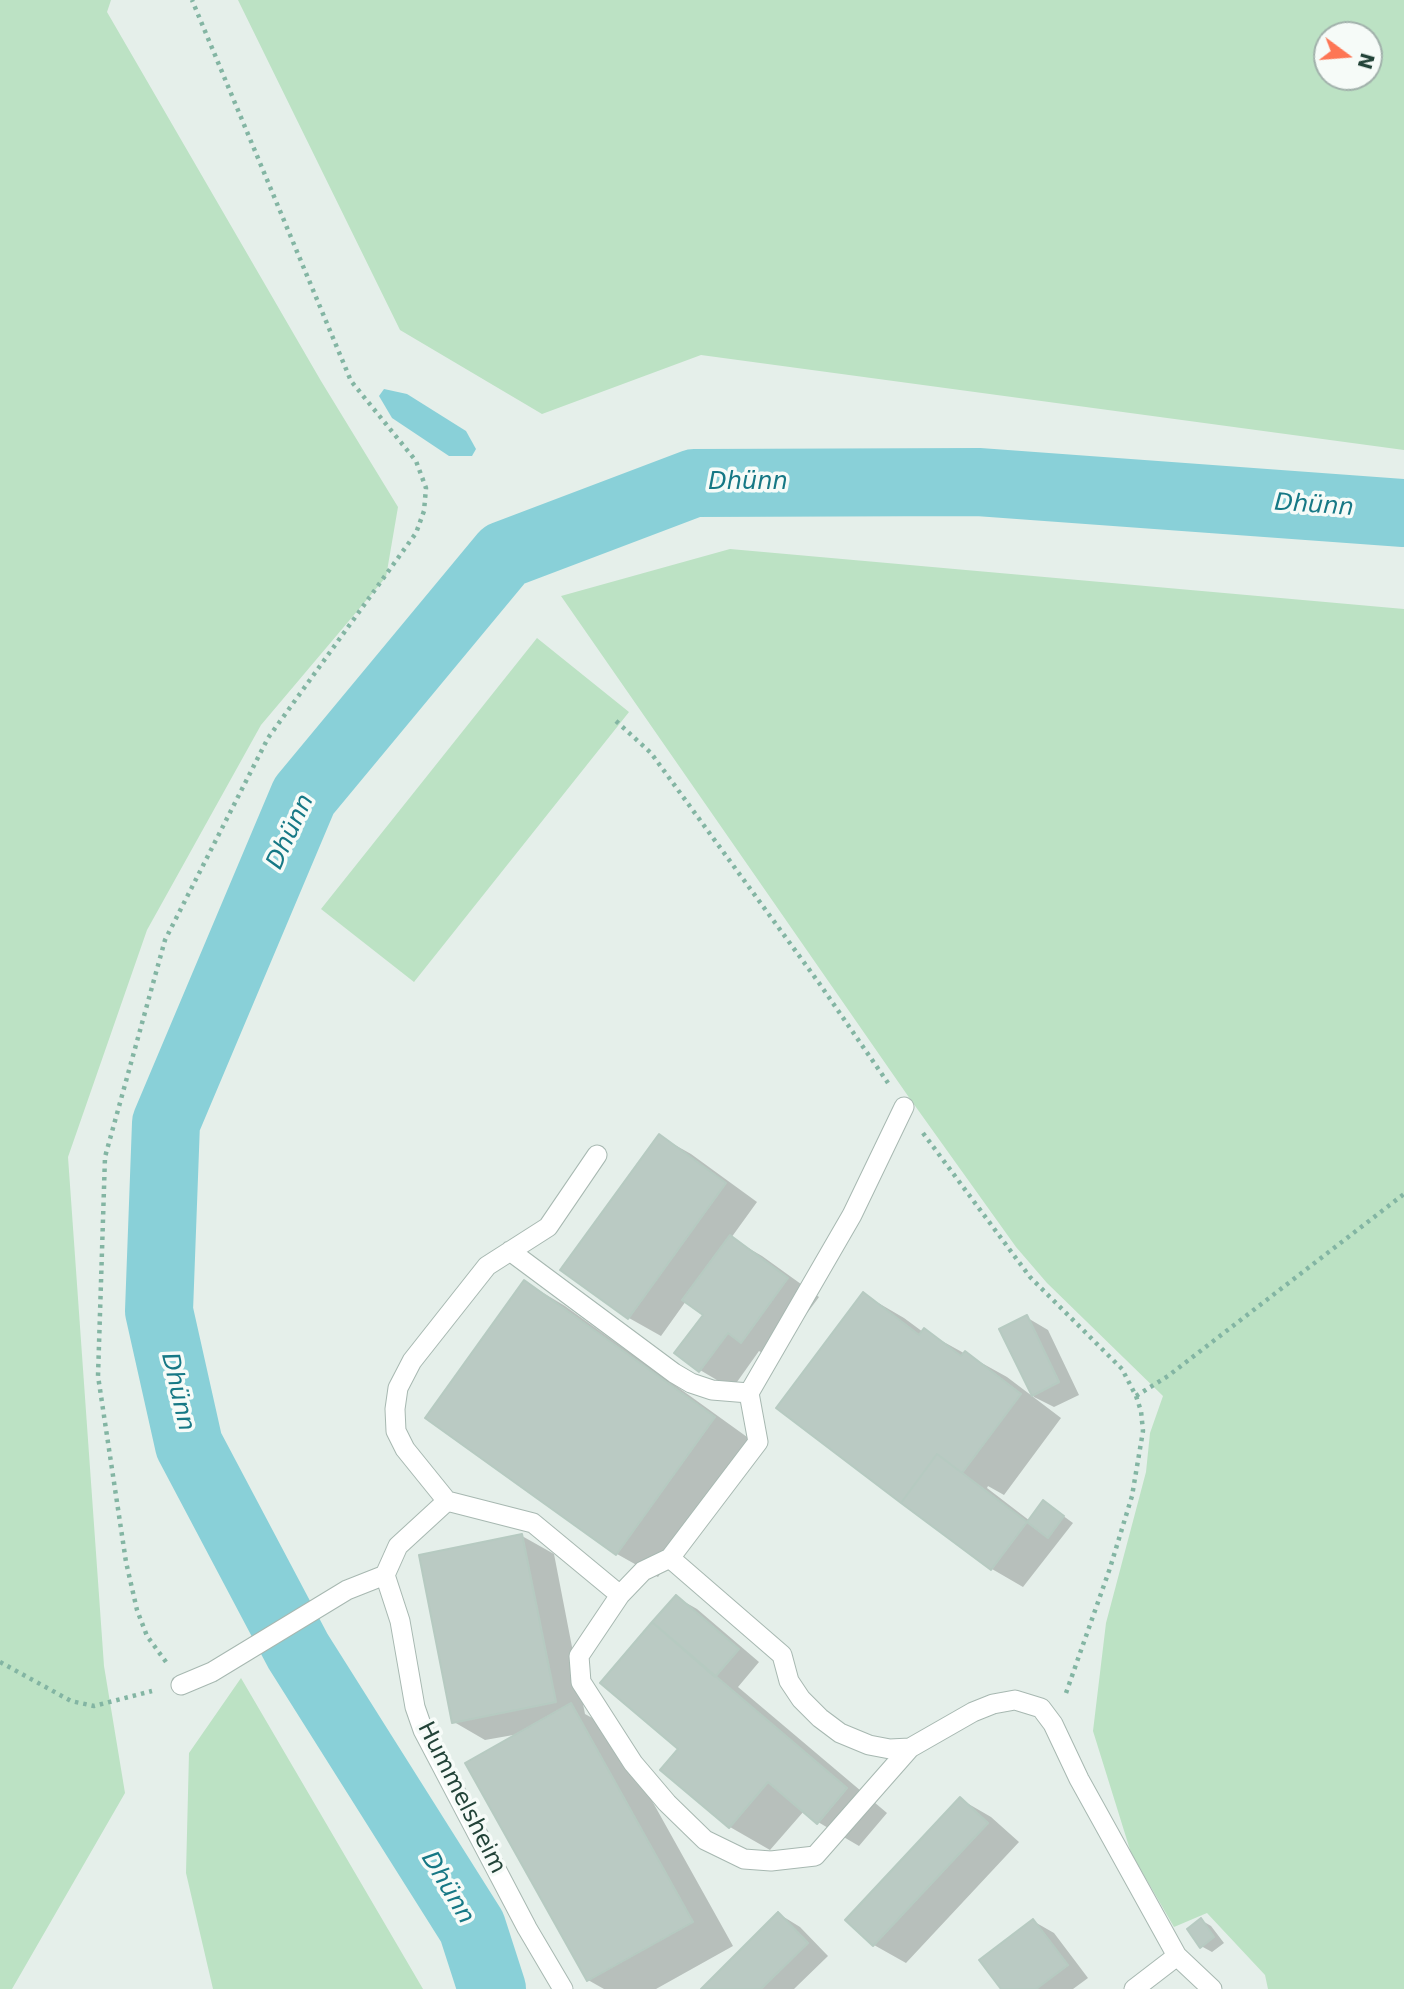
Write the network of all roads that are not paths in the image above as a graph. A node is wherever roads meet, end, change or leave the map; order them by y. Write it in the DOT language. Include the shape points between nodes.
graph roads {
  1 [pos="904,1107"];
  2 [pos="597,1155"];
  3 [pos="510,1251"];
  4 [pos="749,1393"];
  5 [pos="447,1501"];
  6 [pos="670,1558"];
  7 [pos="385,1575"];
  8 [pos="620,1595"];
  9 [pos="181,1685"];
  10 [pos="910,1748"];
  11 [pos="1177,1956"];
  12 [pos="563,1989"];
  13 [pos="1134,1989"];
  14 [pos="1212,1989"];
  1 -- 4 [label="lane" via="852,1215"];
  2 -- 3 [label="lane" via="548,1227"];
  3 -- 4 [label="lane" via="674,1373 712,1390"];
  3 -- 5 [label="lane" via="486,1266 412,1361 398,1388 397,1431 405,1450"];
  4 -- 6 [label="lane" via="758,1442"];
  5 -- 7 [label="lane" via="398,1546"];
  5 -- 8 [label="lane" via="533,1523"];
  6 -- 8 [label="lane" via="643,1572"];
  6 -- 10 [label="lane" via="782,1655 789,1681 820,1718 869,1745"];
  7 -- 9 [label="lane" via="347,1590 212,1672"];
  7 -- 12 [label="lane, Hummelsheim" via="400,1621 423,1730"];
  8 -- 10 [label="lane" via="579,1656 581,1682 633,1763 705,1840 744,1859 815,1856"];
  10 -- 11 [label="lane" via="993,1704 1015,1700 1041,1708 1054,1724 1079,1779"];
  11 -- 13 [label="lane"];
  11 -- 14 [label="lane"];
}
